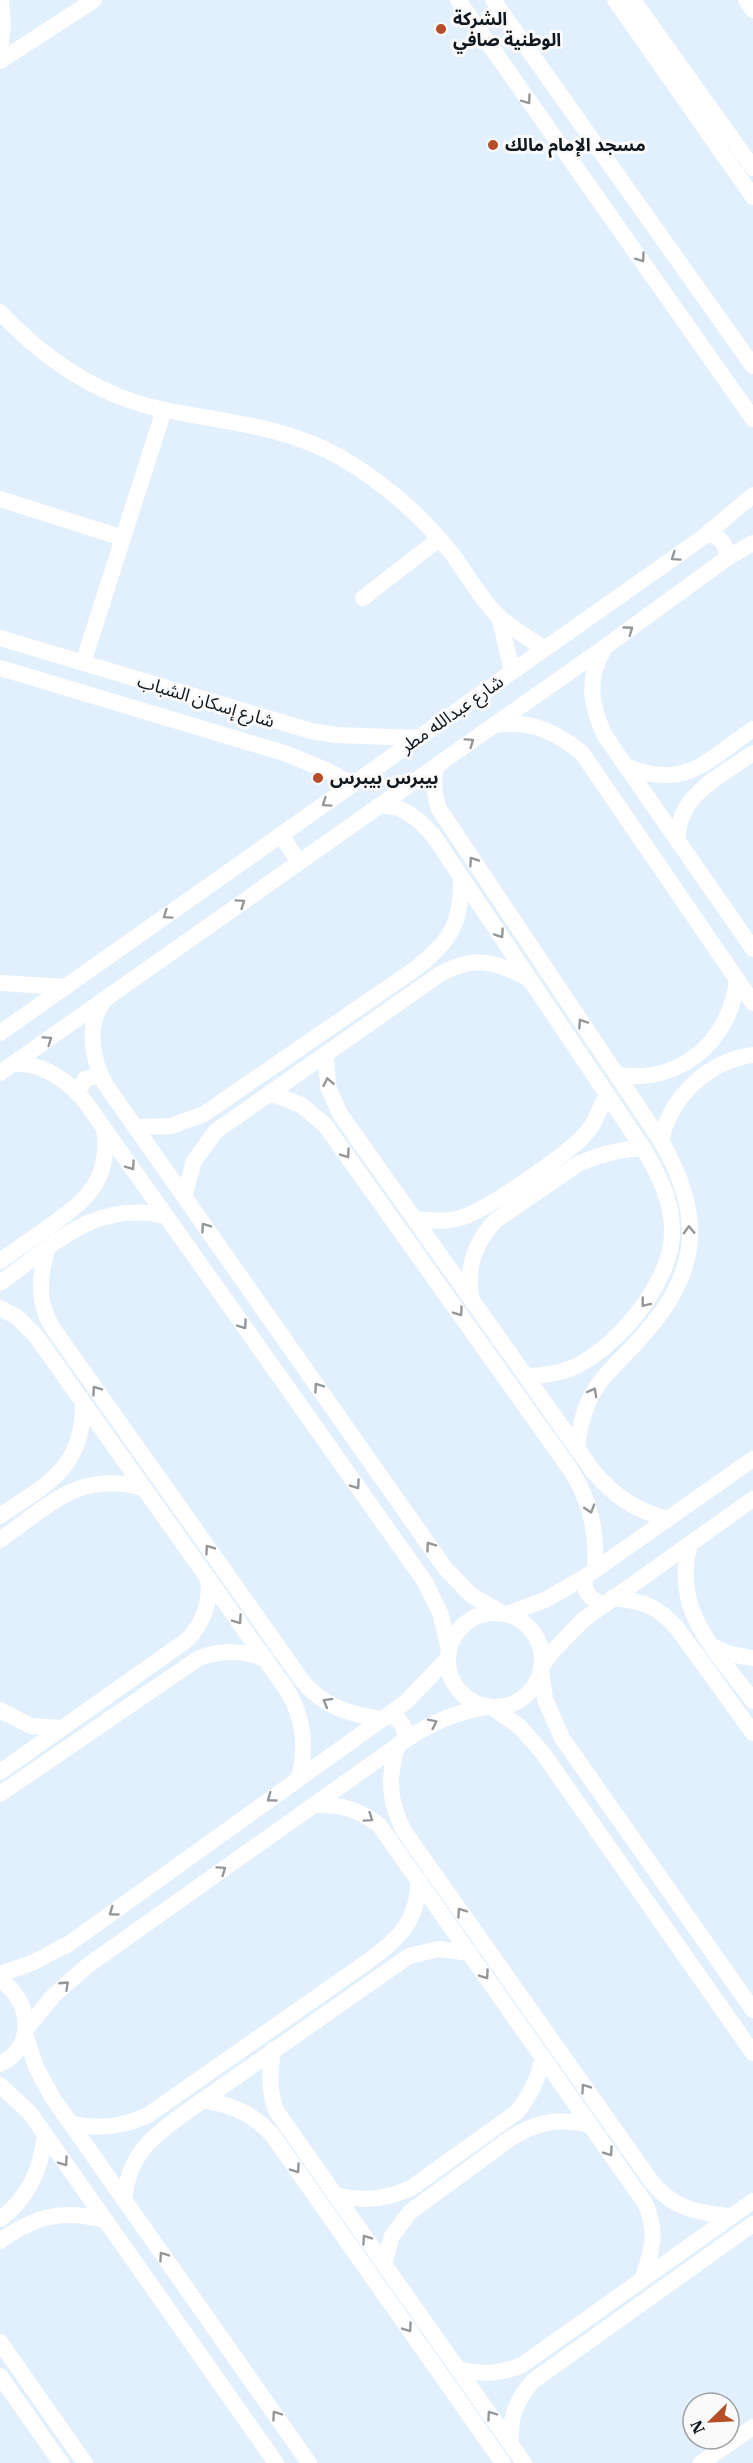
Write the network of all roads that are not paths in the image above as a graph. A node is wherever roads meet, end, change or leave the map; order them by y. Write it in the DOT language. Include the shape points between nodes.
graph roads {
  1 [pos="1,0"];
  2 [pos="94,0"];
  3 [pos="458,0"];
  4 [pos="493,0"];
  5 [pos="615,0"];
  6 [pos="633,0"];
  7 [pos="746,0"];
  8 [pos="753,10"];
  9 [pos="0,52"];
  10 [pos="532,57"];
  11 [pos="0,61"];
  12 [pos="509,74"];
  13 [pos="675,74"];
  14 [pos="753,168"];
  15 [pos="753,197"];
  16 [pos="0,312"];
  17 [pos="747,353"];
  18 [pos="753,366"];
  19 [pos="745,397"];
  20 [pos="164,410"];
  21 [pos="753,419"];
  22 [pos="753,494"];
  23 [pos="0,499"];
  24 [pos="708,534"];
  25 [pos="123,538"];
  26 [pos="439,539"];
  27 [pos="753,543"];
  28 [pos="727,558"];
  29 [pos="363,598"];
  30 [pos="499,616"];
  31 [pos="0,638"];
  32 [pos="605,647"];
  33 [pos="544,649"];
  34 [pos="83,663"];
  35 [pos="0,668"];
  36 [pos="512,671"];
  37 [pos="192,696"];
  38 [pos="183,723"];
  39 [pos="494,725"];
  40 [pos="753,729"];
  41 [pos="605,736"];
  42 [pos="417,738"];
  43 [pos="582,753"];
  44 [pos="753,753"];
  45 [pos="437,765"];
  46 [pos="626,766"];
  47 [pos="691,771"];
  48 [pos="352,784"];
  49 [pos="703,788"];
  50 [pos="378,806"];
  51 [pos="447,824"];
  52 [pos="280,835"];
  53 [pos="433,835"];
  54 [pos="678,842"];
  55 [pos="299,862"];
  56 [pos="461,876"];
  57 [pos="722,905"];
  58 [pos="699,922"];
  59 [pos="753,949"];
  60 [pos="415,969"];
  61 [pos="530,979"];
  62 [pos="737,980"];
  63 [pos="0,983"];
  64 [pos="426,984"];
  65 [pos="66,987"];
  66 [pos="105,999"];
  67 [pos="753,1003"];
  68 [pos="0,1033"];
  69 [pos="599,1048"];
  70 [pos="326,1054"];
  71 [pos="753,1055"];
  72 [pos="695,1056"];
  73 [pos="584,1059"];
  74 [pos="7,1069"];
  75 [pos="706,1073"];
  76 [pos="100,1075"];
  77 [pos="617,1075"];
  78 [pos="77,1093"];
  79 [pos="270,1093"];
  80 [pos="607,1094"];
  81 [pos="221,1104"];
  82 [pos="340,1114"];
  83 [pos="232,1118"];
  84 [pos="325,1125"];
  85 [pos="135,1127"];
  86 [pos="104,1128"];
  87 [pos="660,1141"];
  88 [pos="643,1148"];
  89 [pos="568,1150"];
  90 [pos="578,1164"];
  91 [pos="683,1188"];
  92 [pos="667,1195"];
  93 [pos="184,1196"];
  94 [pos="81,1203"];
  95 [pos="486,1206"];
  96 [pos="166,1216"];
  97 [pos="415,1219"];
  98 [pos="92,1220"];
  99 [pos="495,1221"];
  100 [pos="47,1250"];
  101 [pos="0,1261"];
  102 [pos="0,1283"];
  103 [pos="471,1298"];
  104 [pos="0,1308"];
  105 [pos="47,1318"];
  106 [pos="30,1329"];
  107 [pos="600,1350"];
  108 [pos="300,1362"];
  109 [pos="613,1365"];
  110 [pos="280,1377"];
  111 [pos="527,1377"];
  112 [pos="84,1403"];
  113 [pos="577,1448"];
  114 [pos="753,1459"];
  115 [pos="593,1471"];
  116 [pos="57,1476"];
  117 [pos="578,1480"];
  118 [pos="144,1488"];
  119 [pos="67,1493"];
  120 [pos="753,1499"];
  121 [pos="176,1503"];
  122 [pos="162,1513"];
  123 [pos="0,1516"];
  124 [pos="667,1519"];
  125 [pos="0,1540"];
  126 [pos="690,1544"];
  127 [pos="446,1568"];
  128 [pos="590,1573"];
  129 [pos="207,1578"];
  130 [pos="425,1582"];
  131 [pos="609,1601"];
  132 [pos="505,1614"];
  133 [pos="694,1618"];
  134 [pos="677,1628"];
  135 [pos="187,1640"];
  136 [pos="714,1647"];
  137 [pos="448,1654"];
  138 [pos="199,1658"];
  139 [pos="753,1658"];
  140 [pos="266,1659"];
  141 [pos="541,1669"];
  142 [pos="306,1687"];
  143 [pos="292,1698"];
  144 [pos="753,1701"];
  145 [pos="490,1707"];
  146 [pos="0,1710"];
  147 [pos="385,1717"];
  148 [pos="62,1728"];
  149 [pos="753,1733"];
  150 [pos="562,1738"];
  151 [pos="401,1743"];
  152 [pos="542,1752"];
  153 [pos="0,1772"];
  154 [pos="299,1778"];
  155 [pos="0,1794"];
  156 [pos="314,1804"];
  157 [pos="398,1835"];
  158 [pos="419,1880"];
  159 [pos="70,1942"];
  160 [pos="470,1953"];
  161 [pos="717,1959"];
  162 [pos="367,1962"];
  163 [pos="87,1966"];
  164 [pos="697,1973"];
  165 [pos="0,1974"];
  166 [pos="378,1977"];
  167 [pos="0,1980"];
  168 [pos="753,2010"];
  169 [pos="25,2032"];
  170 [pos="273,2050"];
  171 [pos="753,2053"];
  172 [pos="543,2057"];
  173 [pos="0,2064"];
  174 [pos="0,2085"];
  175 [pos="177,2095"];
  176 [pos="52,2097"];
  177 [pos="203,2100"];
  178 [pos="189,2110"];
  179 [pos="30,2113"];
  180 [pos="73,2124"];
  181 [pos="501,2124"];
  182 [pos="590,2125"];
  183 [pos="280,2131"];
  184 [pos="45,2135"];
  185 [pos="511,2138"];
  186 [pos="411,2187"];
  187 [pos="335,2194"];
  188 [pos="661,2194"];
  189 [pos="124,2200"];
  190 [pos="753,2201"];
  191 [pos="421,2203"];
  192 [pos="645,2203"];
  193 [pos="4,2216"];
  194 [pos="731,2216"];
  195 [pos="104,2220"];
  196 [pos="753,2224"];
  197 [pos="19,2228"];
  198 [pos="0,2241"];
  199 [pos="384,2264"];
  200 [pos="642,2280"];
  201 [pos="0,2342"];
  202 [pos="522,2365"];
  203 [pos="458,2369"];
  204 [pos="0,2376"];
  205 [pos="533,2381"];
  206 [pos="257,2388"];
  207 [pos="235,2404"];
  208 [pos="753,2427"];
  209 [pos="511,2444"];
  210 [pos="54,2459"];
  211 [pos="85,2463"];
  212 [pos="276,2463"];
  213 [pos="309,2463"];
  214 [pos="503,2463"];
  215 [pos="524,2463"];
  216 [pos="701,2463"];
  1 -- 9 [label="street"];
  2 -- 11 [label="street"];
  3 -- 12 [label="street"];
  4 -- 10 [label="street"];
  5 -- 13 [label="street"];
  6 -- 13 [label="street"];
  7 -- 8 [label="street"];
  10 -- 12 [label="street"];
  10 -- 17 [label="street"];
  12 -- 19 [label="street, one-way"];
  13 -- 14 [label="street"];
  13 -- 15 [label="street"];
  16 -- 20 [label="street" via="45,356 86,382 127,400"];
  17 -- 18 [label="street"];
  19 -- 21 [label="street"];
  20 -- 25 [label="street"];
  20 -- 26 [label="street" via="257,425 319,447 375,480"];
  22 -- 24 [label="street, شارع عبدالله مطر"];
  23 -- 25 [label="street"];
  24 -- 28 [label="street" via="723,542"];
  24 -- 33 [label="street, شارع عبدالله مطر, one-way"];
  25 -- 34 [label="street"];
  26 -- 29 [label="street"];
  26 -- 30 [label="street"];
  27 -- 28 [label="street, شارع عبدالله مطر"];
  32 -- 28 [label="street, شارع عبدالله مطر, one-way"];
  30 -- 33 [label="street"];
  30 -- 36 [label="street"];
  31 -- 34 [label="street, شارع إسكان الشباب"];
  32 -- 39 [label="street, شارع عبدالله مطر"];
  32 -- 41 [label="street" via="591,681 596,718"];
  33 -- 36 [label="street, شارع عبدالله مطر"];
  34 -- 37 [label="street, شارع إسكان الشباب"];
  35 -- 38 [label="street, شارع إسكان الشباب"];
  36 -- 42 [label="street, شارع عبدالله مطر"];
  37 -- 38 [label="street"];
  37 -- 42 [label="street, شارع إسكان الشباب" via="311,731"];
  38 -- 48 [label="street, شارع إسكان الشباب" via="306,761"];
  39 -- 43 [label="street" via="531,724 567,740"];
  45 -- 39 [label="street, شارع عبدالله مطر, one-way"];
  40 -- 47 [label="street"];
  41 -- 43 [label="street" via="588,742"];
  41 -- 46 [label="street"];
  42 -- 48 [label="street, شارع عبدالله مطر"];
  43 -- 58 [label="street"];
  44 -- 49 [label="street"];
  45 -- 50 [label="street, شارع عبدالله مطر"];
  45 -- 51 [label="street" via="434,793"];
  46 -- 47 [label="street" via="653,776"];
  46 -- 54 [label="street"];
  47 -- 49 [label="street" via="693,783"];
  48 -- 52 [label="street, شارع عبدالله مطر, one-way"];
  49 -- 54 [label="street" via="680,818"];
  50 -- 53 [label="street" via="389,805 413,816"];
  50 -- 55 [label="street, شارع عبدالله مطر"];
  51 -- 53 [label="street" via="438,826"];
  69 -- 51 [label="street, one-way"];
  52 -- 55 [label="street"];
  52 -- 65 [label="street, شارع عبدالله مطر, one-way"];
  53 -- 56 [label="street"];
  54 -- 57 [label="street"];
  66 -- 55 [label="street, شارع عبدالله مطر, one-way"];
  56 -- 60 [label="street" via="459,913 453,930 443,945"];
  56 -- 61 [label="street, one-way"];
  57 -- 58 [label="street"];
  57 -- 59 [label="street"];
  58 -- 62 [label="street"];
  60 -- 64 [label="street" via="423,973"];
  60 -- 81 [label="street"];
  61 -- 64 [label="street" via="502,965 470,962 454,966"];
  61 -- 73 [label="street"];
  62 -- 67 [label="street"];
  62 -- 72 [label="street" via="730,1016 715,1038"];
  63 -- 65 [label="street"];
  64 -- 70 [label="street"];
  65 -- 68 [label="street, شارع عبدالله مطر"];
  74 -- 66 [label="street, شارع عبدالله مطر, one-way"];
  66 -- 76 [label="street" via="96,1011 93,1027"];
  69 -- 73 [label="street"];
  69 -- 77 [label="street"];
  70 -- 79 [label="street"];
  82 -- 70 [label="street, one-way" via="328,1086"];
  71 -- 75 [label="street"];
  72 -- 75 [label="street"];
  72 -- 77 [label="street" via="654,1075"];
  73 -- 80 [label="street"];
  74 -- 78 [label="street" via="26,1063 54,1074"];
  75 -- 87 [label="street" via="671,1111"];
  76 -- 78 [label="street" via="85,1079"];
  76 -- 85 [label="street"];
  77 -- 87 [label="street"];
  78 -- 86 [label="street"];
  79 -- 83 [label="street"];
  79 -- 84 [label="street" via="301,1105"];
  80 -- 88 [label="street"];
  80 -- 89 [label="street" via="592,1126"];
  81 -- 83 [label="street" via="224,1113"];
  81 -- 85 [label="street" via="171,1126"];
  82 -- 84 [label="street" via="329,1118"];
  82 -- 97 [label="street"];
  83 -- 93 [label="street" via="204,1145 187,1178"];
  84 -- 117 [label="street, one-way"];
  85 -- 93 [label="street"];
  86 -- 94 [label="street" via="103,1169"];
  86 -- 96 [label="street, one-way"];
  87 -- 91 [label="street"];
  88 -- 90 [label="street" via="609,1152"];
  88 -- 92 [label="street"];
  89 -- 90 [label="street" via="577,1155"];
  89 -- 95 [label="street"];
  90 -- 99 [label="street"];
  91 -- 92 [label="street"];
  109 -- 91 [label="street, one-way" via="658,1318 682,1280 690,1234"];
  92 -- 107 [label="street, one-way" via="672,1234 664,1273 642,1307"];
  108 -- 93 [label="street, one-way"];
  94 -- 98 [label="street" via="91,1209"];
  94 -- 101 [label="street"];
  95 -- 97 [label="street" via="457,1219"];
  95 -- 99 [label="street" via="486,1214"];
  96 -- 98 [label="street" via="128,1211"];
  96 -- 110 [label="street, one-way"];
  97 -- 103 [label="street"];
  98 -- 100 [label="street"];
  99 -- 103 [label="street" via="475,1248 469,1281"];
  100 -- 102 [label="street"];
  100 -- 105 [label="street" via="40,1292"];
  103 -- 111 [label="street"];
  104 -- 106 [label="street"];
  105 -- 106 [label="street" via="35,1322"];
  121 -- 105 [label="street, one-way"];
  106 -- 112 [label="street"];
  107 -- 109 [label="street" via="604,1360"];
  107 -- 111 [label="street" via="574,1368"];
  108 -- 110 [label="street"];
  127 -- 108 [label="street, one-way"];
  113 -- 109 [label="street, one-way" via="591,1394"];
  110 -- 130 [label="street, one-way"];
  111 -- 113 [label="street"];
  112 -- 116 [label="street" via="80,1435"];
  112 -- 118 [label="street"];
  113 -- 115 [label="street"];
  114 -- 124 [label="street"];
  115 -- 117 [label="street" via="588,1479"];
  115 -- 124 [label="street" via="625,1502"];
  116 -- 119 [label="street" via="67,1484"];
  116 -- 123 [label="street"];
  117 -- 128 [label="street, one-way" via="594,1524 596,1546"];
  118 -- 119 [label="street" via="105,1482"];
  118 -- 122 [label="street"];
  119 -- 125 [label="street"];
  120 -- 126 [label="street"];
  121 -- 122 [label="street"];
  142 -- 121 [label="street, one-way"];
  122 -- 129 [label="street"];
  124 -- 128 [label="street"];
  126 -- 131 [label="street"];
  126 -- 133 [label="street" via="684,1574"];
  127 -- 130 [label="street" via="436,1581"];
  127 -- 132 [label="street" via="471,1594"];
  128 -- 131 [label="street" via="586,1592 597,1602"];
  128 -- 132 [label="street" via="545,1600"];
  129 -- 135 [label="street" via="208,1605 204,1618"];
  129 -- 140 [label="street, one-way"];
  130 -- 137 [label="street" via="441,1615"];
  131 -- 134 [label="street" via="642,1602 656,1608"];
  131 -- 141 [label="street" via="568,1634"];
  132 -- 137 [label="street" via="490,1613 468,1621 453,1639"];
  132 -- 141 [label="street" via="518,1619 534,1634"];
  133 -- 134 [label="street" via="683,1619"];
  133 -- 136 [label="street"];
  134 -- 149 [label="street"];
  135 -- 138 [label="street" via="195,1645"];
  135 -- 148 [label="street"];
  136 -- 139 [label="street"];
  136 -- 144 [label="street"];
  137 -- 145 [label="street" via="454,1684 474,1703"];
  137 -- 147 [label="street" via="421,1688"];
  138 -- 140 [label="street" via="239,1652"];
  138 -- 155 [label="street"];
  140 -- 143 [label="street"];
  141 -- 145 [label="street" via="536,1683 518,1702"];
  141 -- 150 [label="street" via="545,1699"];
  142 -- 143 [label="street" via="302,1696"];
  147 -- 142 [label="street, one-way" via="340,1710"];
  143 -- 154 [label="street" via="303,1729"];
  151 -- 145 [label="street, one-way" via="445,1717"];
  145 -- 152 [label="street" via="520,1727"];
  146 -- 148 [label="street" via="31,1726"];
  147 -- 151 [label="street" via="400,1721 405,1734"];
  147 -- 154 [label="street"];
  148 -- 153 [label="street"];
  150 -- 152 [label="street" via="551,1739"];
  150 -- 161 [label="street"];
  151 -- 156 [label="street"];
  151 -- 157 [label="street" via="392,1762 390,1780"];
  152 -- 164 [label="street"];
  154 -- 159 [label="street, one-way"];
  156 -- 157 [label="street, one-way" via="349,1807"];
  163 -- 156 [label="street, one-way"];
  157 -- 158 [label="street"];
  188 -- 157 [label="street, one-way"];
  158 -- 160 [label="street"];
  158 -- 162 [label="street" via="416,1904 407,1926"];
  159 -- 163 [label="street" via="75,1956"];
  159 -- 165 [label="street" via="32,1964"];
  160 -- 166 [label="street" via="455,1949 424,1951 409,1956"];
  160 -- 172 [label="street, one-way"];
  161 -- 164 [label="street"];
  161 -- 168 [label="street"];
  162 -- 166 [label="street" via="377,1969"];
  162 -- 175 [label="street"];
  169 -- 163 [label="street, one-way" via="54,1995"];
  164 -- 171 [label="street"];
  166 -- 170 [label="street"];
  167 -- 169 [label="street" via="24,2006"];
  169 -- 173 [label="street" via="13,2054"];
  169 -- 176 [label="street" via="36,2067"];
  170 -- 177 [label="street"];
  170 -- 183 [label="street" via="269,2084"];
  172 -- 181 [label="street" via="530,2096"];
  172 -- 182 [label="street"];
  174 -- 179 [label="street"];
  175 -- 178 [label="street" via="179,2106"];
  175 -- 180 [label="street" via="127,2124 104,2128"];
  176 -- 179 [label="street" via="38,2101"];
  176 -- 180 [label="street"];
  177 -- 178 [label="street"];
  177 -- 183 [label="street" via="235,2107"];
  178 -- 189 [label="street" via="160,2131 138,2154 130,2169"];
  179 -- 184 [label="street"];
  180 -- 189 [label="street"];
  181 -- 185 [label="street"];
  181 -- 186 [label="street"];
  182 -- 185 [label="street" via="549,2122"];
  182 -- 192 [label="street, one-way"];
  183 -- 187 [label="street"];
  183 -- 214 [label="street, one-way"];
  184 -- 193 [label="street" via="30,2186"];
  184 -- 195 [label="street, one-way"];
  185 -- 191 [label="street"];
  186 -- 187 [label="street" via="374,2200"];
  186 -- 191 [label="street"];
  199 -- 187 [label="street, one-way"];
  188 -- 192 [label="street" via="653,2202"];
  188 -- 194 [label="street" via="689,2210"];
  206 -- 189 [label="street, one-way"];
  190 -- 194 [label="street"];
  191 -- 199 [label="street" via="396,2229"];
  192 -- 200 [label="street" via="652,2222 653,2242"];
  193 -- 197 [label="street" via="15,2217"];
  194 -- 200 [label="street"];
  195 -- 197 [label="street" via="52,2216"];
  195 -- 207 [label="street"];
  196 -- 205 [label="street"];
  197 -- 198 [label="street"];
  199 -- 203 [label="street"];
  200 -- 202 [label="street"];
  201 -- 211 [label="street"];
  202 -- 203 [label="street" via="491,2373"];
  202 -- 205 [label="street" via="525,2377"];
  209 -- 203 [label="street, one-way"];
  204 -- 210 [label="street"];
  205 -- 209 [label="street" via="516,2403"];
  206 -- 207 [label="street"];
  213 -- 206 [label="street, one-way"];
  207 -- 212 [label="street"];
  208 -- 216 [label="street"];
  209 -- 215 [label="street"];
}
